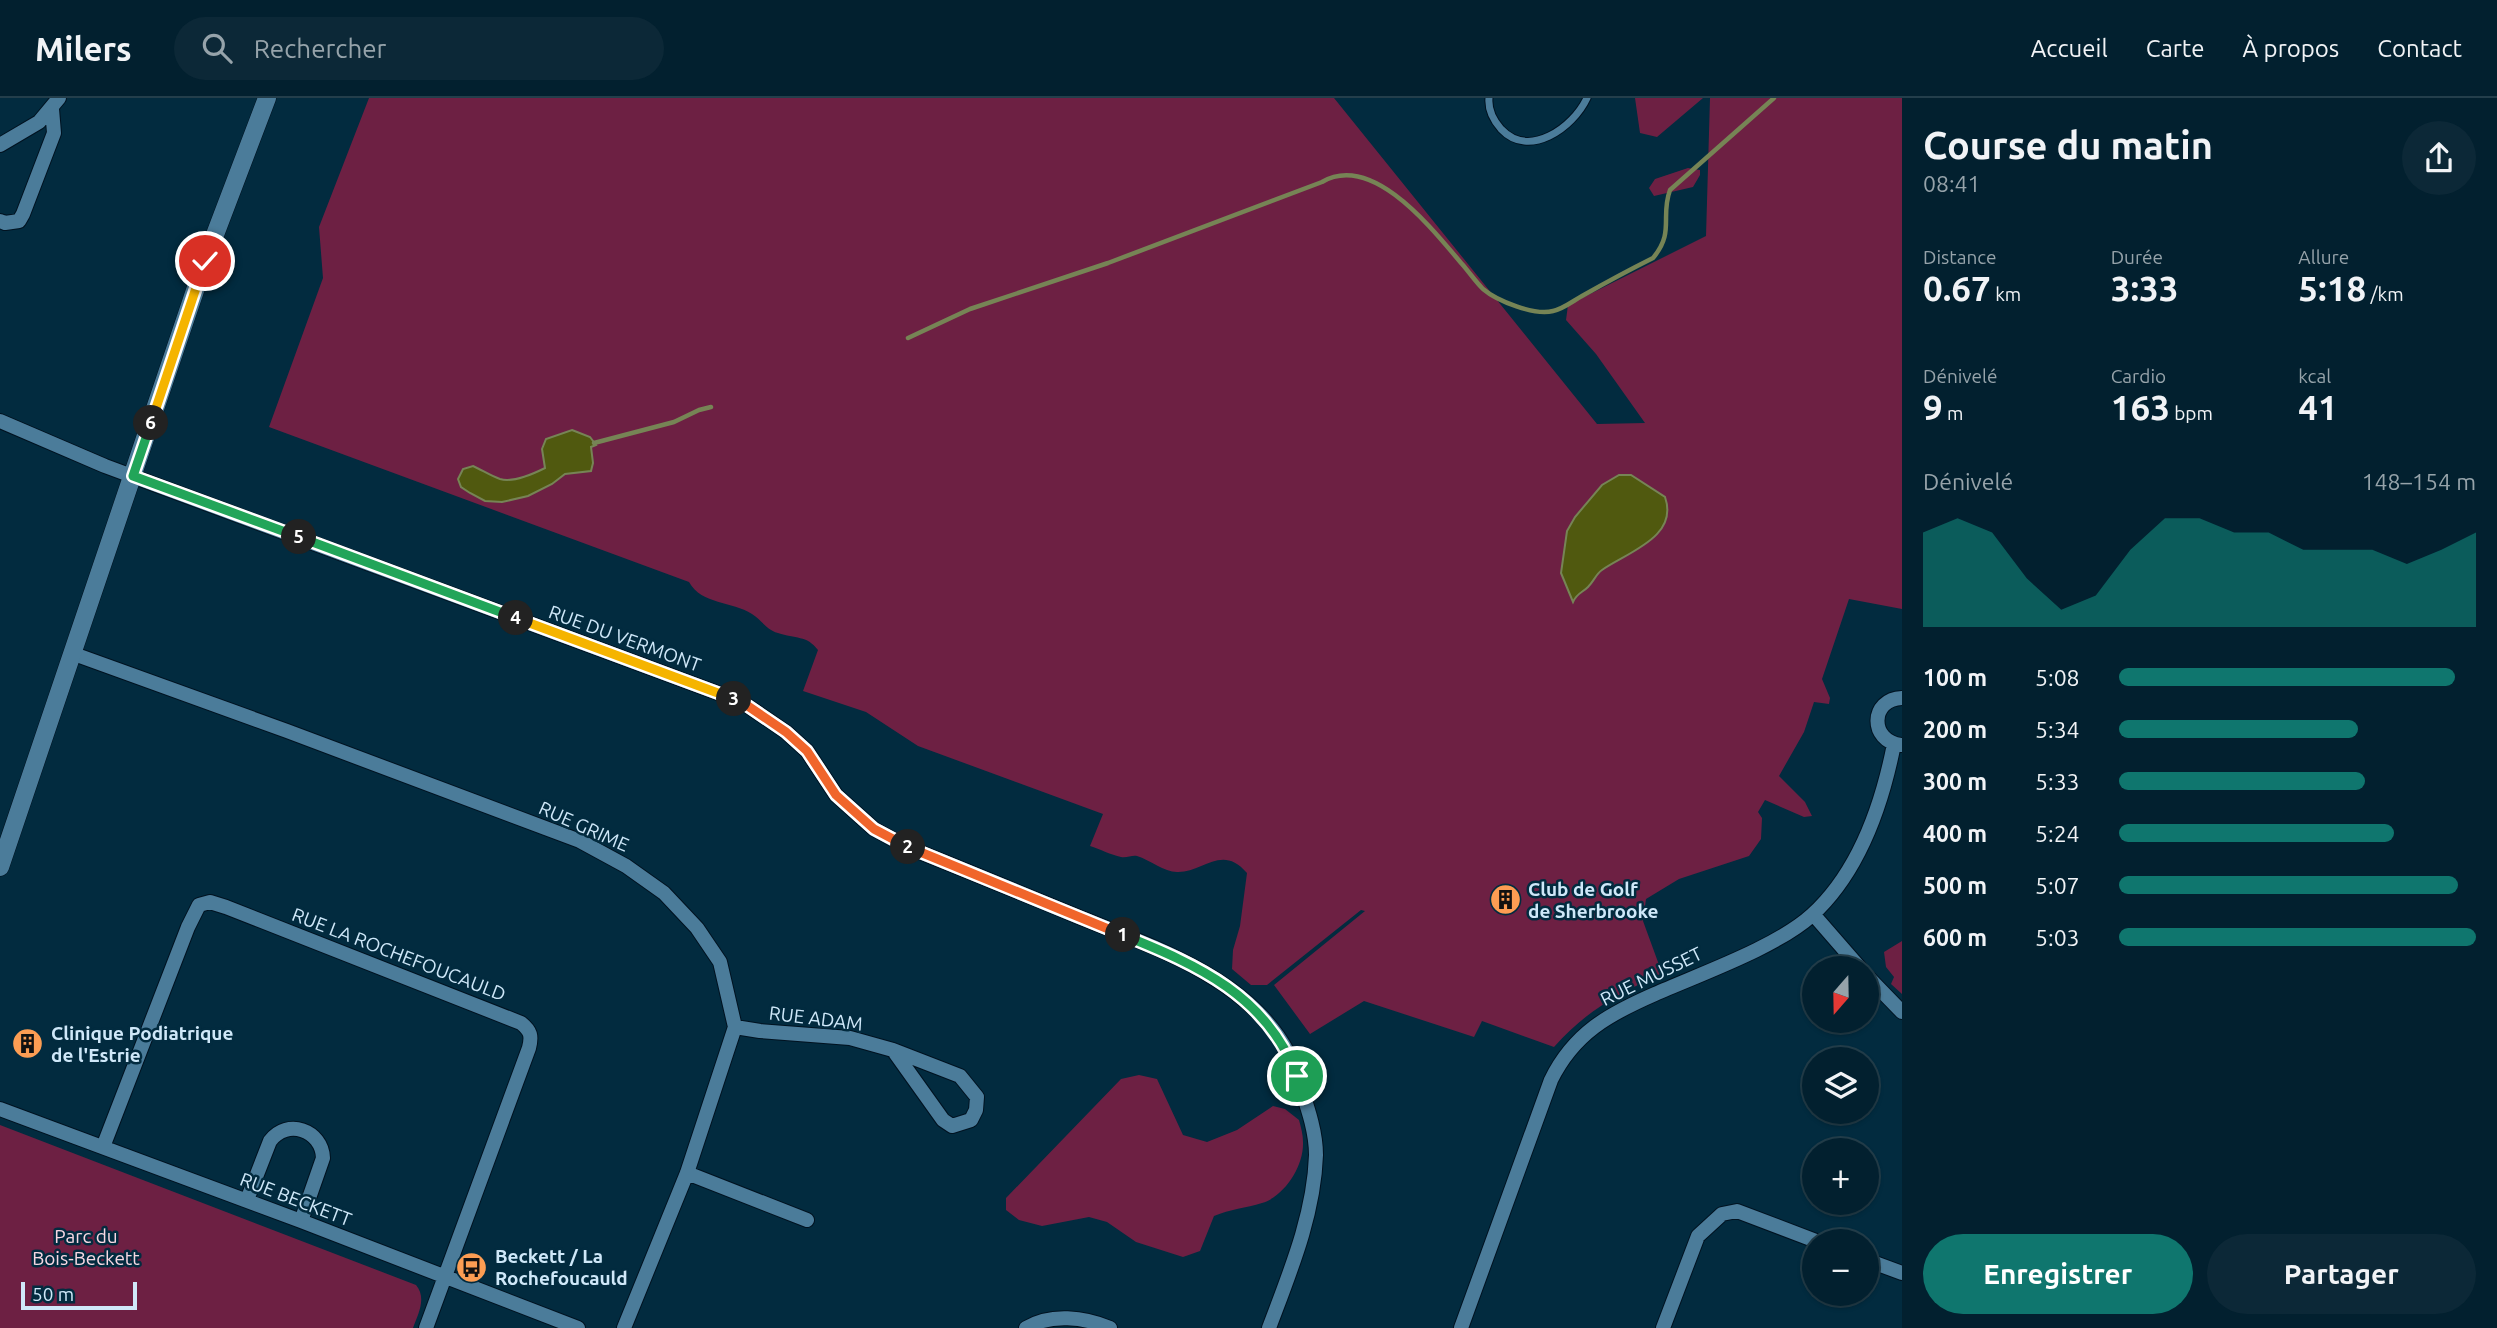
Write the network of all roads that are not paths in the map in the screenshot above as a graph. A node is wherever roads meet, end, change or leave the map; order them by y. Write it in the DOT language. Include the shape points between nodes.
graph roads {
  1 [pos="267,98"];
  2 [pos="1489,98"];
  3 [pos="1587,98"];
  4 [pos="55,104"];
  5 [pos="0,145"];
  6 [pos="0,221"];
  7 [pos="0,421"];
  8 [pos="133,476"];
  9 [pos="74,654"];
  10 [pos="1902,698"];
  11 [pos="1898,744"];
  12 [pos="0,867"];
  13 [pos="1813,914"];
  14 [pos="1850,956"];
  15 [pos="1880,989"];
  16 [pos="1902,1012"];
  17 [pos="735,1027"];
  18 [pos="893,1051"];
  19 [pos="0,1109"];
  20 [pos="103,1147"];
  21 [pos="687,1173"];
  22 [pos="247,1200"];
  23 [pos="807,1220"];
  24 [pos="301,1221"];
  25 [pos="1802,1236"];
  26 [pos="1879,1264"];
  27 [pos="1902,1273"];
  28 [pos="444,1277"];
  29 [pos="426,1328"];
  30 [pos="578,1328"];
  31 [pos="624,1328"];
  32 [pos="1026,1328"];
  33 [pos="1110,1328"];
  34 [pos="1269,1328"];
  35 [pos="1461,1328"];
  36 [pos="1663,1328"];
  1 -- 8 [label="street" via="205,261"];
  2 -- 3 [label="lane" via="1494,120 1504,132 1530,141 1568,125"];
  4 -- 5 [label="street" via="25,131"];
  4 -- 6 [label="street" via="54,133 23,214 19,221"];
  7 -- 8 [label="street, RUE DU VERMONT"];
  8 -- 9 [label="street"];
  8 -- 34 [label="street, RUE DU VERMONT" via="742,702 807,751 836,795 874,829 907,847 1157,949 1228,987 1267,1024 1288,1052 1310,1114 1316,1152 1304,1228"];
  9 -- 12 [label="street"];
  9 -- 17 [label="street, RUE GRIME" via="580,841 626,866 664,893 720,961"];
  10 -- 11 [label="street, RUE MUSSET" via="1883,705 1877,720 1881,735"];
  11 -- 13 [label="street, RUE MUSSET" via="1864,841 1839,883"];
  13 -- 14 [label="street"];
  13 -- 35 [label="street, RUE MUSSET" via="1764,945 1613,1014 1568,1051 1551,1080"];
  15 -- 16 [label="street"];
  17 -- 18 [label="street, RUE ADAM" via="850,1038"];
  17 -- 21 [label="street"];
  18 -- 18 [label="street, RUE ADAM" via="960,1076 977,1097 971,1120 952,1125 943,1120"];
  19 -- 20 [label="street, RUE BECKETT"];
  20 -- 22 [label="street, RUE BECKETT"];
  20 -- 28 [label="street, RUE LA ROCHEFOUCAULD" via="199,905 210,902 226,907 529,1030 530,1048"];
  21 -- 23 [label="street"];
  21 -- 31 [label="street"];
  22 -- 24 [label="street, RUE BECKETT"];
  22 -- 24 [label="street" via="276,1132 308,1132 323,1149 323,1158"];
  24 -- 28 [label="street, RUE BECKETT"];
  25 -- 36 [label="street" via="1737,1211 1723,1214 1698,1237"];
  26 -- 27 [label="street"];
  28 -- 29 [label="street, RUE LA ROCHEFOUCAULD"];
  28 -- 30 [label="street, RUE BECKETT"];
  32 -- 33 [label="street" via="1072,1318"];
}
